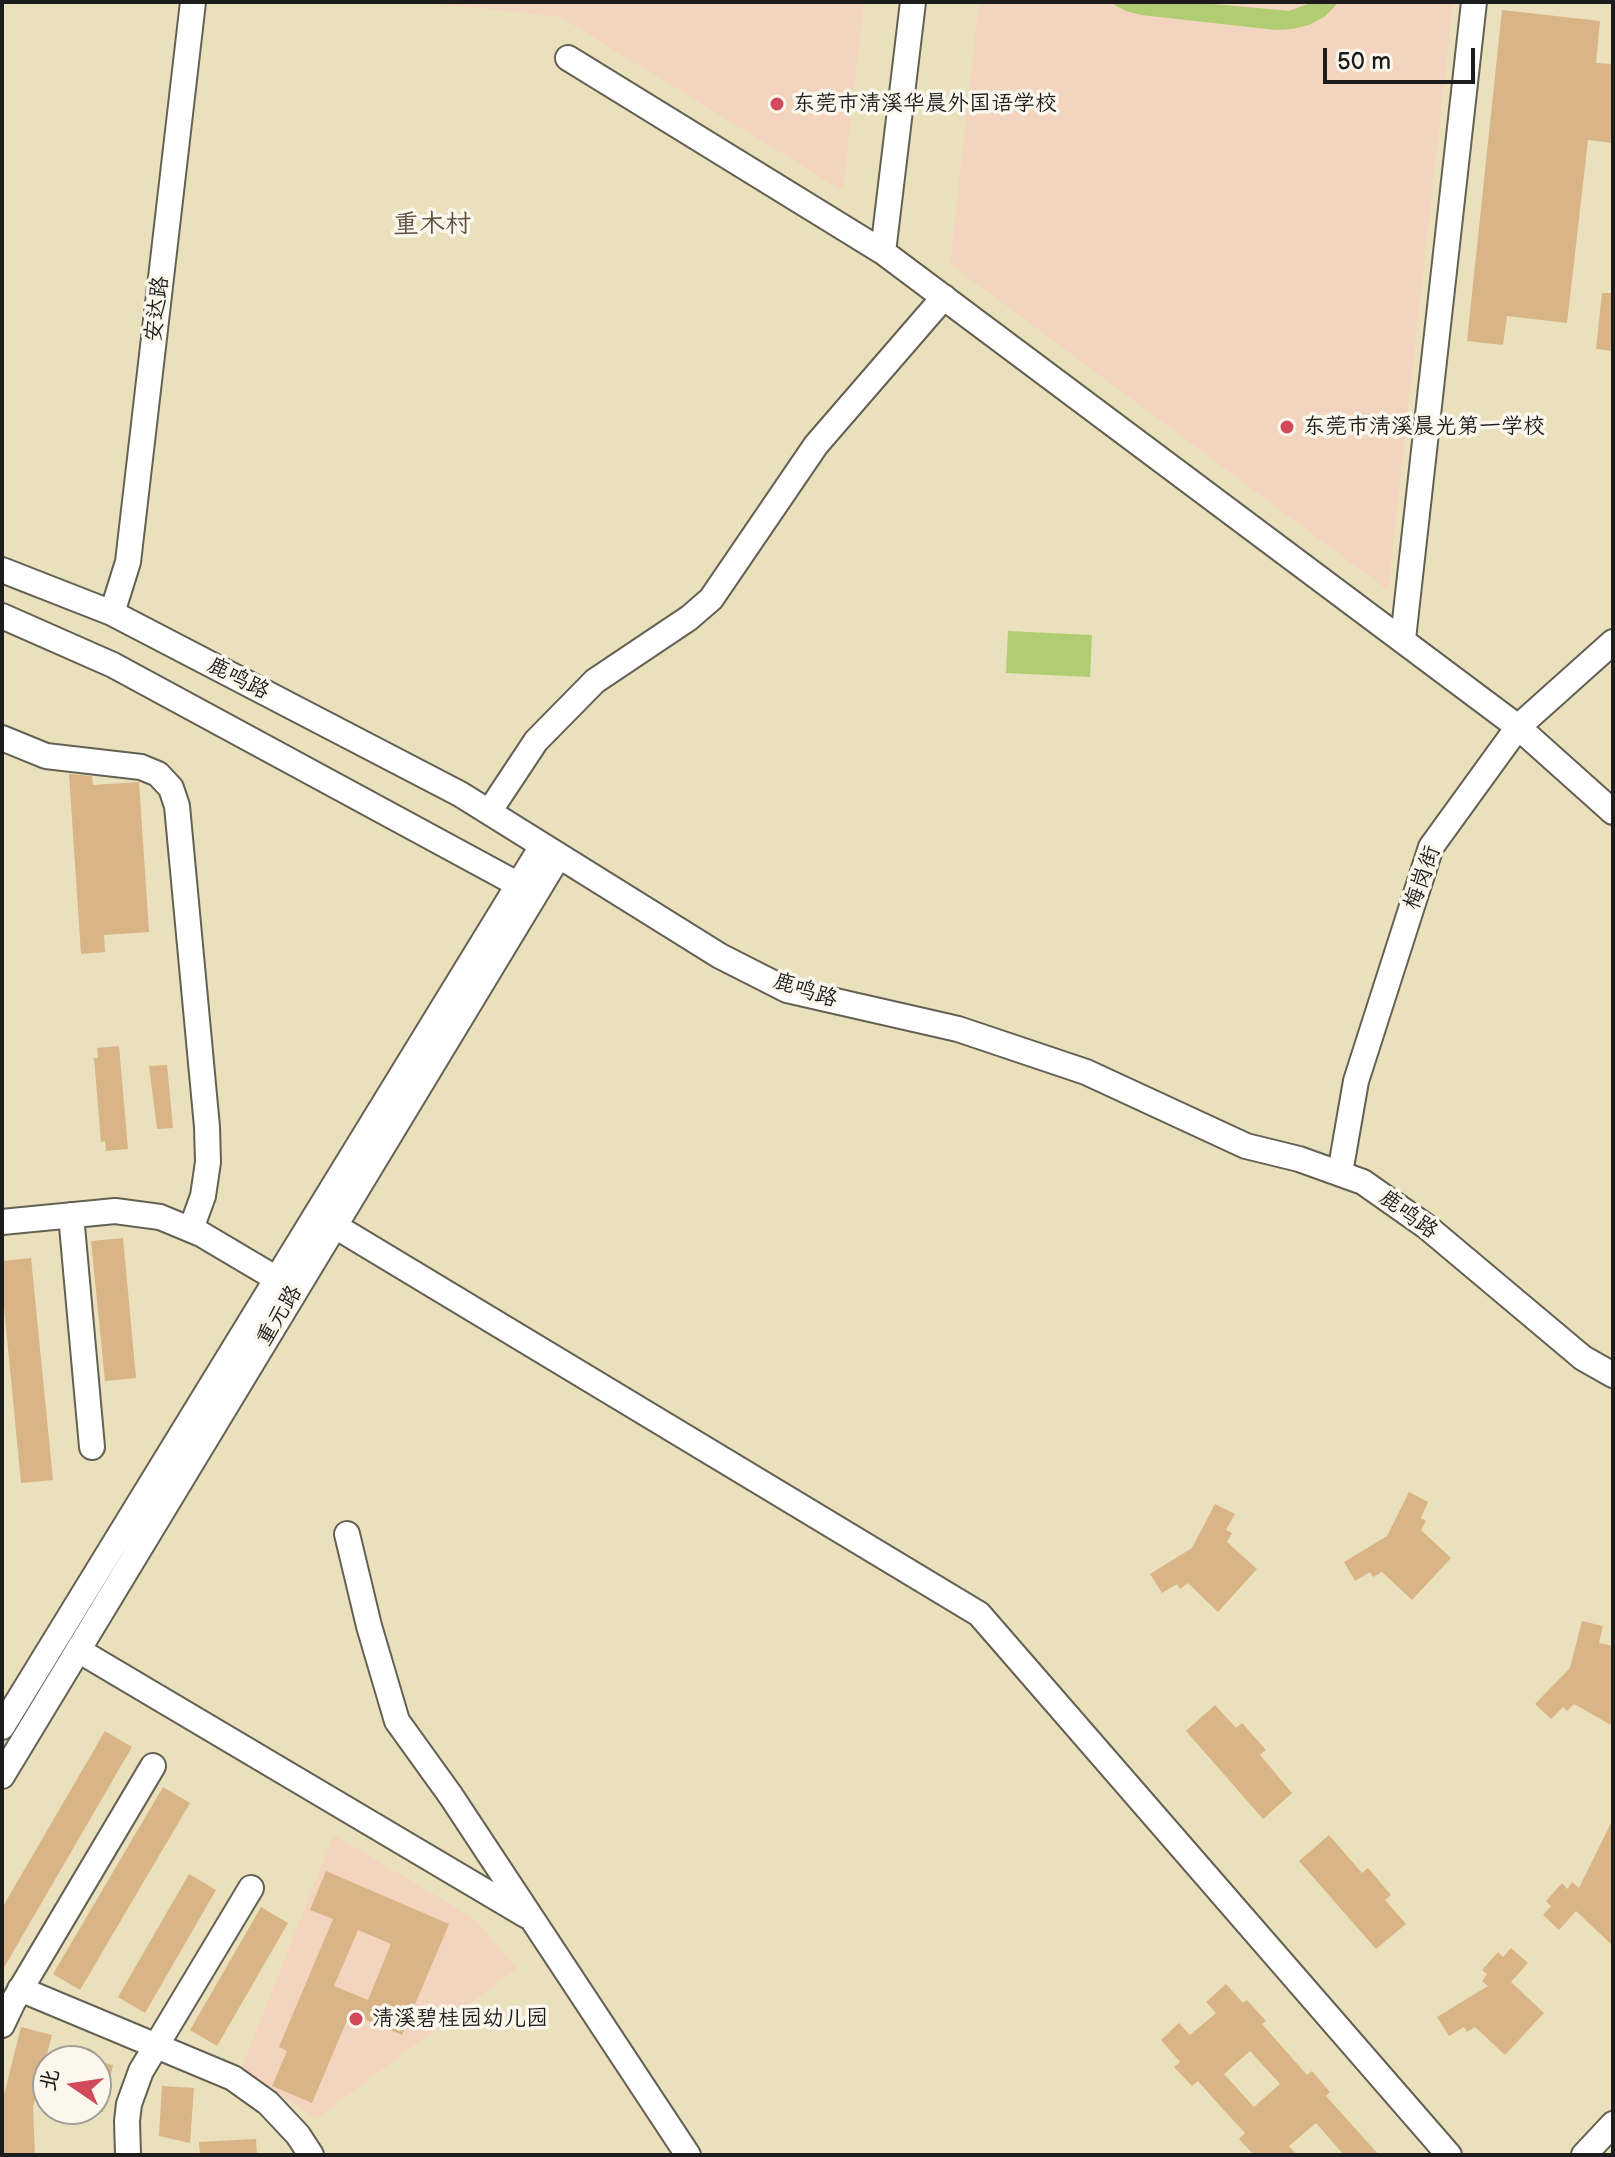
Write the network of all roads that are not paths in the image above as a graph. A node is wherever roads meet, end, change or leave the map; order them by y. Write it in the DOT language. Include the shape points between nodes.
graph roads {
  1 [pos="193,2"];
  2 [pos="913,2"];
  3 [pos="1474,2"];
  4 [pos="568,58"];
  5 [pos="883,252"];
  6 [pos="944,297"];
  7 [pos="2,570"];
  8 [pos="112,613"];
  9 [pos="2,616"];
  10 [pos="1403,639"];
  11 [pos="1613,642"];
  12 [pos="1518,727"];
  13 [pos="2,738"];
  14 [pos="489,812"];
  15 [pos="1613,812"];
  16 [pos="550,852"];
  17 [pos="527,890"];
  18 [pos="1340,1173"];
  19 [pos="71,1215"];
  20 [pos="2,1222"];
  21 [pos="335,1226"];
  22 [pos="191,1229"];
  23 [pos="277,1279"];
  24 [pos="1613,1375"];
  25 [pos="92,1447"];
  26 [pos="347,1534"];
  27 [pos="78,1650"];
  28 [pos="2,1727"];
  29 [pos="153,1766"];
  30 [pos="2,1776"];
  31 [pos="251,1888"];
  32 [pos="534,1920"];
  33 [pos="20,1989"];
  34 [pos="2,2025"];
  35 [pos="157,2044"];
  36 [pos="268,2103"];
  37 [pos="1613,2124"];
  38 [pos="128,2155"];
  39 [pos="291,2155"];
  40 [pos="311,2155"];
  41 [pos="688,2155"];
  42 [pos="1449,2155"];
  43 [pos="1584,2155"];
  1 -- 8 [label="street, 安达路" via="128,562"];
  2 -- 5 [label="street"];
  3 -- 10 [label="street"];
  4 -- 5 [label="street"];
  5 -- 6 [label="street"];
  6 -- 10 [label="street"];
  6 -- 14 [label="street" via="816,445 711,599 595,681 536,741"];
  7 -- 8 [label="street, 鹿鸣路"];
  8 -- 14 [label="street, 鹿鸣路"];
  9 -- 17 [label="street" via="113,665"];
  10 -- 12 [label="street"];
  11 -- 12 [label="street, 梅岗街"];
  12 -- 15 [label="street"];
  12 -- 18 [label="street, 梅岗街" via="1431,847 1356,1081"];
  13 -- 22 [label="street" via="46,756 141,767 158,774 171,788 177,806 207,1127 203,1196"];
  14 -- 16 [label="street, 鹿鸣路"];
  16 -- 17 [label="street, 重元路"];
  16 -- 18 [label="street, 鹿鸣路" via="720,956 787,990 958,1029 1086,1072 1246,1146"];
  17 -- 21 [label="street, 重元路"];
  17 -- 23 [label="street, 重元路"];
  18 -- 24 [label="street, 鹿鸣路" via="1363,1182 1427,1227 1583,1358"];
  19 -- 20 [label="street"];
  19 -- 22 [label="street" via="138,1213"];
  19 -- 25 [label="street"];
  21 -- 27 [label="street, 重元路"];
  21 -- 42 [label="street" via="979,1614"];
  22 -- 23 [label="street"];
  23 -- 28 [label="street, 重元路"];
  26 -- 32 [label="street" via="397,1721"];
  27 -- 30 [label="street, 重元路"];
  27 -- 32 [label="street"];
  29 -- 33 [label="street"];
  31 -- 35 [label="street"];
  32 -- 41 [label="street"];
  33 -- 34 [label="street"];
  33 -- 35 [label="street"];
  35 -- 36 [label="street" via="233,2078"];
  35 -- 38 [label="street" via="129,2104"];
  36 -- 39 [label="street" via="284,2129"];
  36 -- 40 [label="street"];
  37 -- 43 [label="street"];
}
